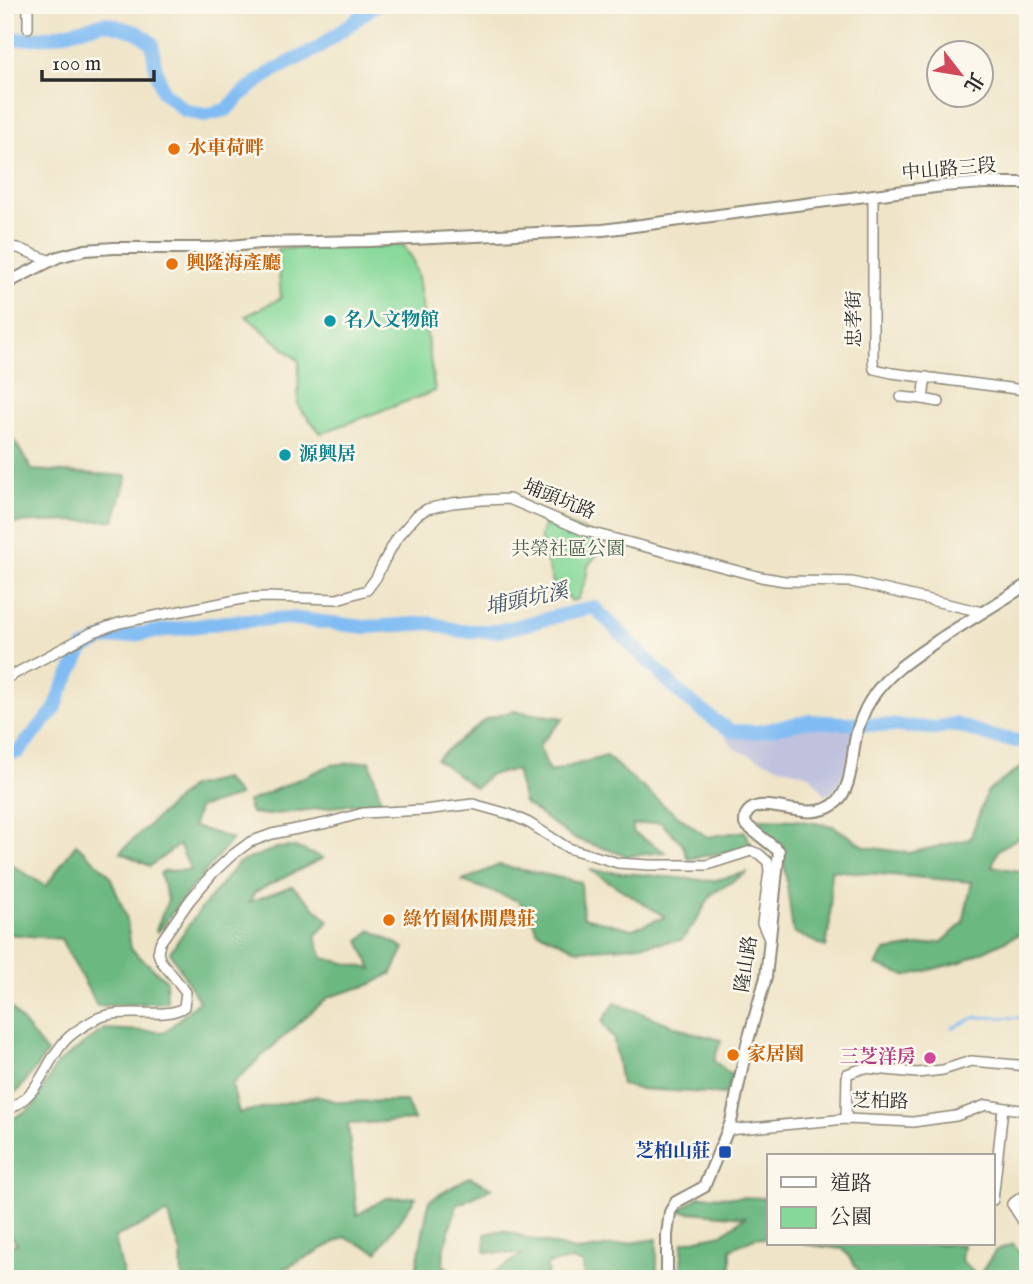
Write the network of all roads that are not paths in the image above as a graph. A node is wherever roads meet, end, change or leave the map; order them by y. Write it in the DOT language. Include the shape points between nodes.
graph roads {
  1 [pos="28,5"];
  2 [pos="28,28"];
  3 [pos="1028,183"];
  4 [pos="873,195"];
  5 [pos="5,247"];
  6 [pos="51,261"];
  7 [pos="5,284"];
  8 [pos="926,377"];
  9 [pos="1028,394"];
  10 [pos="901,397"];
  11 [pos="923,399"];
  12 [pos="939,402"];
  13 [pos="1028,584"];
  14 [pos="982,612"];
  15 [pos="5,679"];
  16 [pos="769,939"];
  17 [pos="1028,1066"];
  18 [pos="1003,1108"];
  19 [pos="1028,1111"];
  20 [pos="5,1112"];
  21 [pos="846,1119"];
  22 [pos="729,1130"];
  23 [pos="995,1182"];
  24 [pos="1028,1192"];
  25 [pos="995,1201"];
  26 [pos="1012,1204"];
  27 [pos="1028,1229"];
  28 [pos="667,1279"];
  1 -- 2 [label="street"];
  3 -- 4 [label="street, 中山路三段" via="943,186"];
  4 -- 6 [label="street, 中山路三段" via="603,230 212,248 114,248 85,250"];
  4 -- 8 [label="street, 忠孝街" via="874,369"];
  5 -- 6 [label="street"];
  6 -- 7 [label="street, 中山路三段"];
  8 -- 9 [label="street, 忠孝街"];
  8 -- 11 [label="street"];
  10 -- 11 [label="street"];
  11 -- 12 [label="street"];
  13 -- 14 [label="street"];
  14 -- 15 [label="street, 埔頭坑路" via="852,582 761,577 584,531 509,499 482,500 452,503 417,515 397,538 367,590 337,598 247,598 119,623"];
  14 -- 16 [label="street, 隆山路" via="898,668 871,699 856,734 845,790 831,807 814,812 759,807 745,815 745,824 779,851"];
  16 -- 20 [label="street" via="762,923 768,862 751,851 707,864 618,863 568,848 509,814 473,804 363,813 272,834 231,856 190,900 160,943 161,961 186,992 184,1007 169,1012 119,1012 94,1020 61,1045 35,1089"];
  16 -- 22 [label="street, 隆山路" via="766,977"];
  17 -- 21 [label="street" via="971,1061 917,1073 864,1068 847,1074"];
  18 -- 19 [label="street, 芝柏路"];
  18 -- 21 [label="street, 芝柏路" via="986,1105 956,1116 914,1122"];
  18 -- 23 [label="street"];
  21 -- 22 [label="street, 芝柏路"];
  22 -- 28 [label="street, 隆山路" via="704,1187 676,1202 670,1212"];
  24 -- 26 [label="street"];
  25 -- 26 [label="street"];
  26 -- 27 [label="street"];
}
